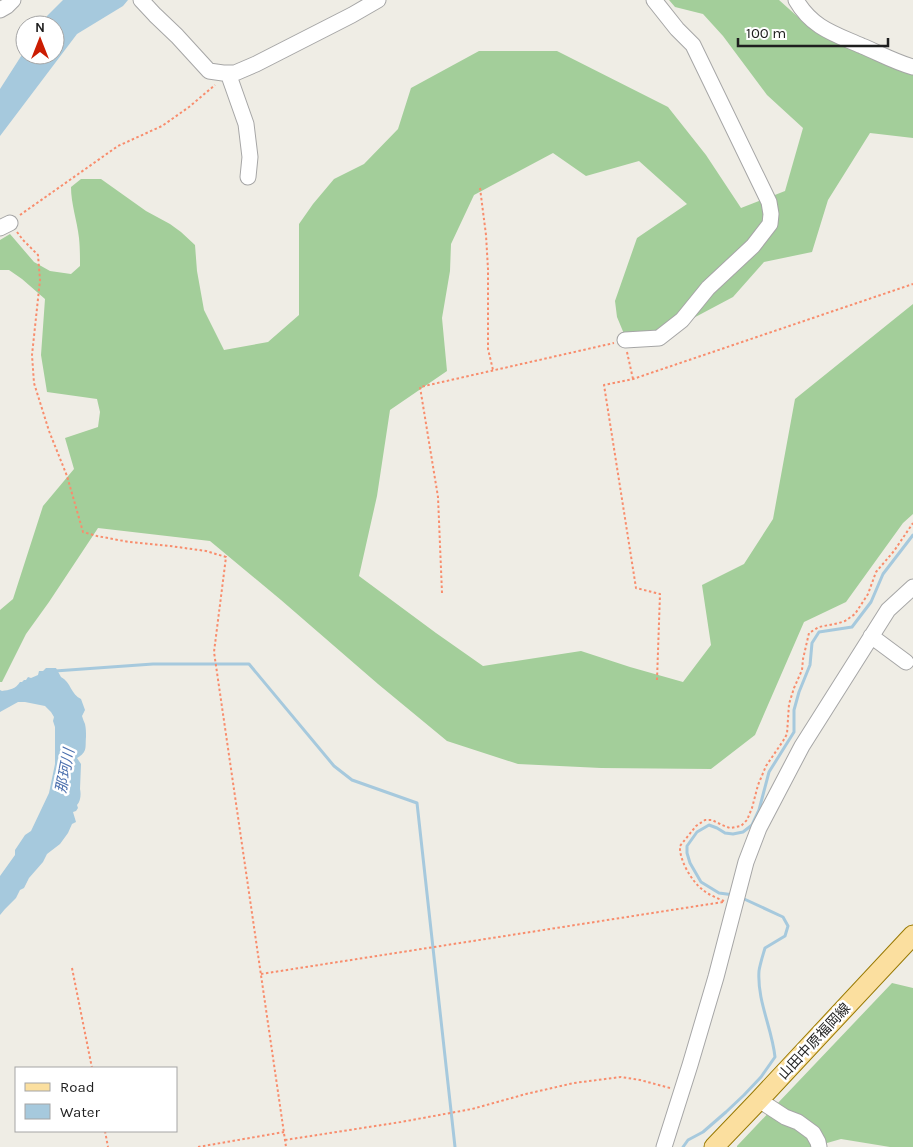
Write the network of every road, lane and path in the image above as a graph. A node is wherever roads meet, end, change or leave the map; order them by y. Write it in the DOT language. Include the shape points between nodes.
graph roads {
  1 [pos="13,0"];
  2 [pos="141,0"];
  3 [pos="378,0"];
  4 [pos="654,0"];
  5 [pos="796,0"];
  6 [pos="0,10"];
  7 [pos="913,67"];
  8 [pos="225,73"];
  9 [pos="248,177"];
  10 [pos="480,188"];
  11 [pos="5,225"];
  12 [pos="913,284"];
  13 [pos="625,340"];
  14 [pos="493,370"];
  15 [pos="632,379"];
  16 [pos="913,523"];
  17 [pos="913,587"];
  18 [pos="442,593"];
  19 [pos="872,636"];
  20 [pos="906,662"];
  21 [pos="657,680"];
  22 [pos="913,934"];
  23 [pos="72,968"];
  24 [pos="261,974"];
  25 [pos="92,1067"];
  26 [pos="682,1091"];
  27 [pos="759,1100"];
  28 [pos="105,1132"];
  29 [pos="284,1132"];
  30 [pos="285,1140"];
  31 [pos="108,1147"];
  32 [pos="198,1147"];
  33 [pos="286,1147"];
  34 [pos="664,1147"];
  35 [pos="714,1147"];
  36 [pos="819,1147"];
  1 -- 6 [label="street"];
  2 -- 8 [label="street" via="209,71"];
  3 -- 8 [label="street" via="256,64 235,74"];
  4 -- 13 [label="street" via="693,45 769,202 770,224 682,320 659,338"];
  5 -- 7 [label="street" via="815,23 828,32"];
  8 -- 9 [label="street" via="246,124 250,157"];
  8 -- 11 [label="path" via="213,88 162,126 118,146"];
  10 -- 14 [label="path" via="488,269 488,348"];
  11 -- 24 [label="path" via="38,255 40,280 32,355 34,383 83,532 226,557 214,652"];
  12 -- 15 [label="path"];
  13 -- 14 [label="path"];
  13 -- 15 [label="path"];
  14 -- 18 [label="path" via="420,386 438,497"];
  15 -- 21 [label="path" via="604,385 636,588 660,594"];
  16 -- 24 [label="path" via="876,572 868,594 855,614 839,624 820,627 809,633 802,670 789,704 787,734 766,766 747,820 741,826 730,828 705,820 680,846 682,860 697,885 725,902"];
  17 -- 19 [label="street" via="888,610"];
  19 -- 20 [label="street"];
  19 -- 26 [label="street" via="802,746 759,828 746,862"];
  22 -- 27 [label="main road, 山田中原福岡線"];
  23 -- 25 [label="path"];
  24 -- 29 [label="path"];
  26 -- 30 [label="path" via="620,1077 574,1083 472,1109"];
  26 -- 34 [label="street"];
  27 -- 35 [label="main road, 山田中原福岡線"];
  27 -- 36 [label="street" via="813,1133"];
  28 -- 31 [label="path"];
  29 -- 30 [label="path"];
  29 -- 32 [label="path"];
  30 -- 33 [label="path"];
}
